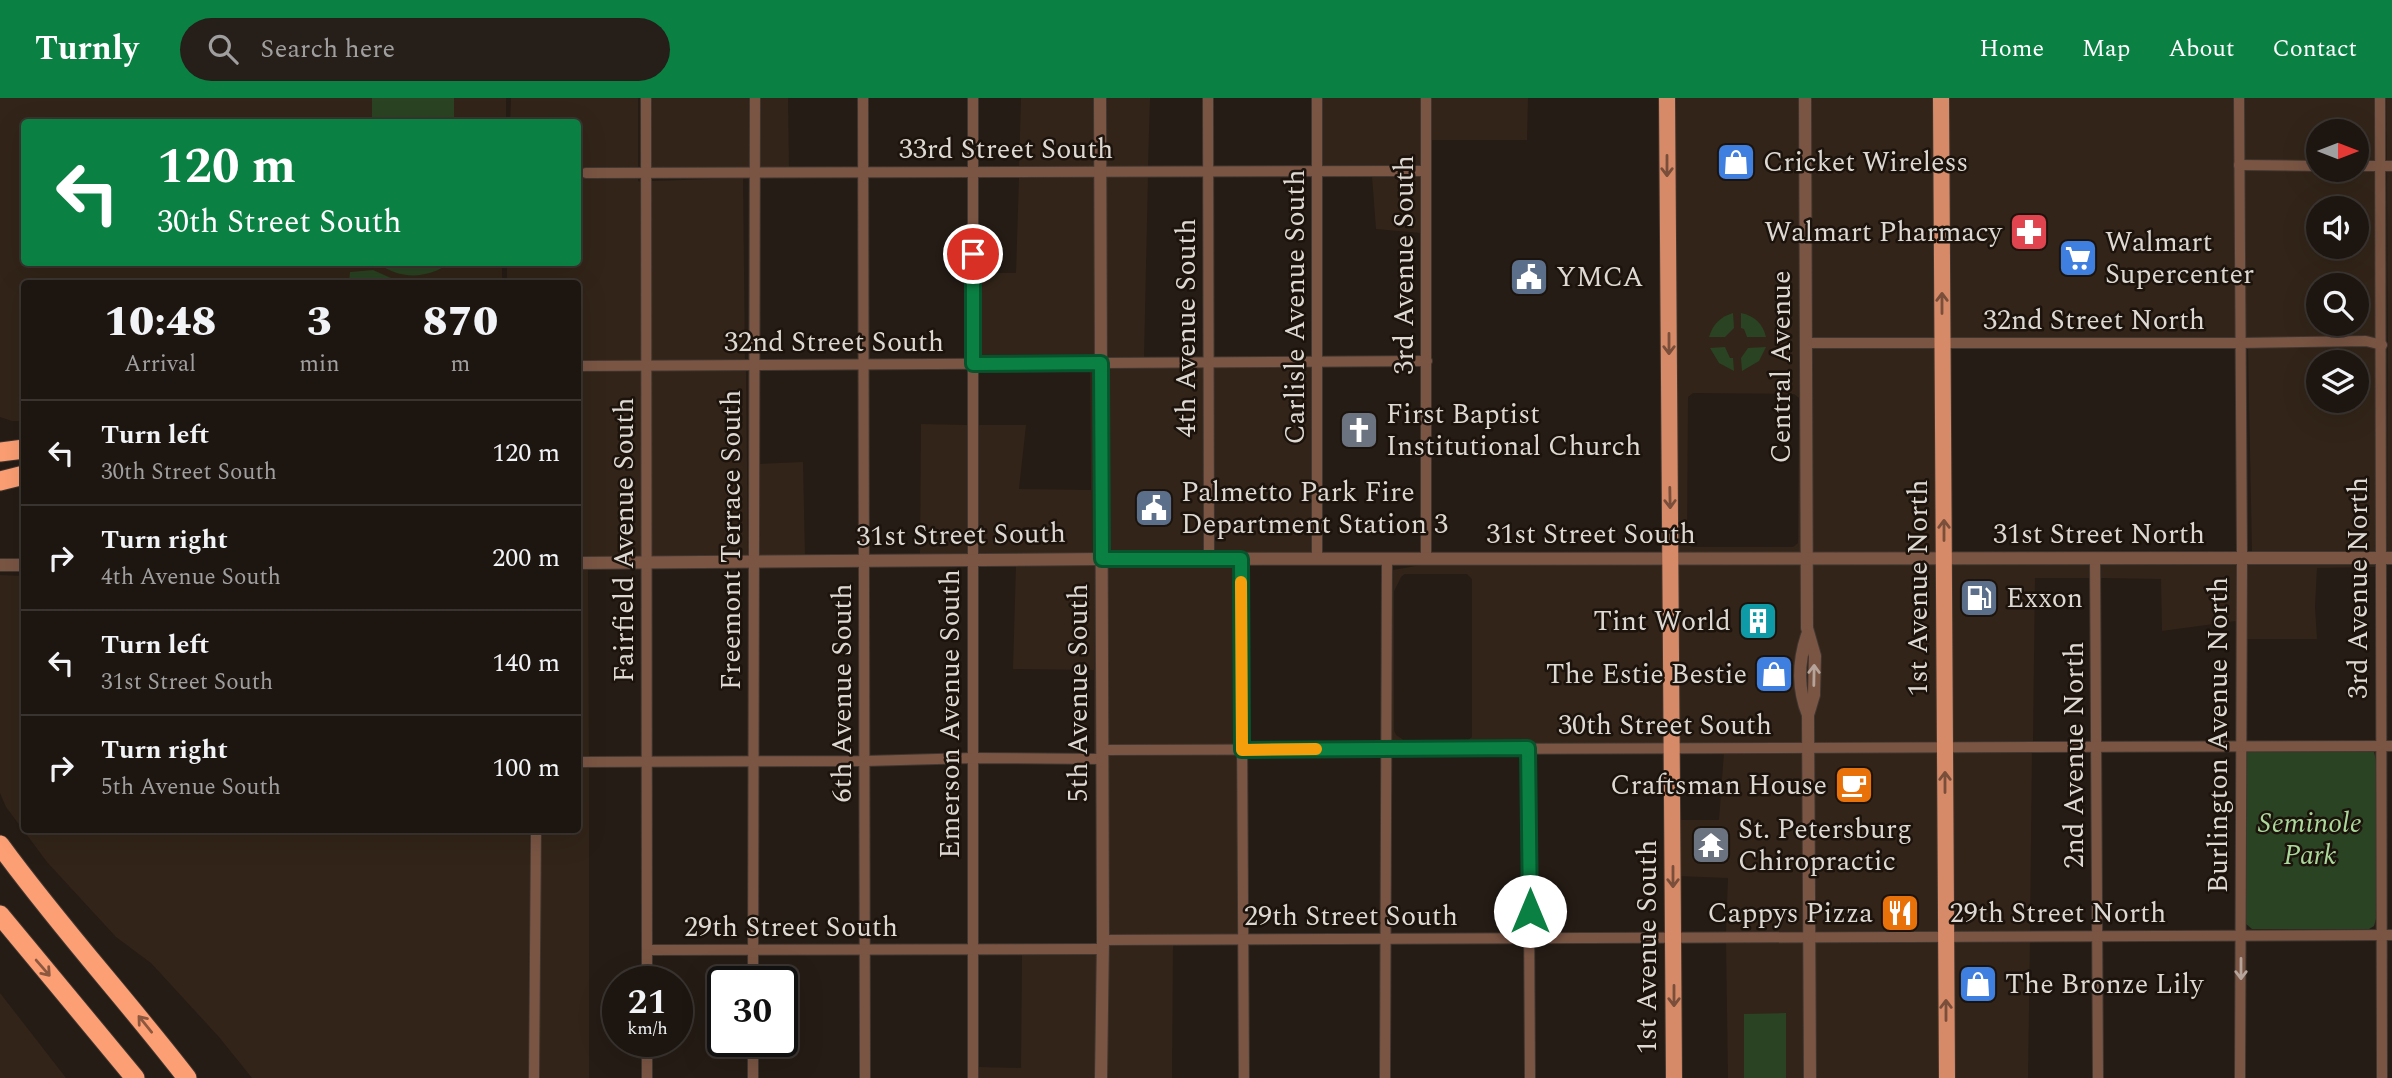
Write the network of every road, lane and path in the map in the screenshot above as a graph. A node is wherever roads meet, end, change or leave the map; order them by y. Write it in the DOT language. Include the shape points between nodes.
graph roads {
  1 [pos="646,98"];
  2 [pos="755,98"];
  3 [pos="863,98"];
  4 [pos="973,98"];
  5 [pos="1100,98"];
  6 [pos="1208,98"];
  7 [pos="1317,98"];
  8 [pos="1426,98"];
  9 [pos="1667,98"];
  10 [pos="1805,98"];
  11 [pos="1941,98"];
  12 [pos="2239,98"];
  13 [pos="2380,98"];
  14 [pos="2239,165"];
  15 [pos="2306,166"];
  16 [pos="2387,166"];
  17 [pos="1208,171"];
  18 [pos="1318,171"];
  19 [pos="1426,171"];
  20 [pos="973,172"];
  21 [pos="1100,172"];
  22 [pos="586,173"];
  23 [pos="646,173"];
  24 [pos="754,173"];
  25 [pos="863,173"];
  26 [pos="1805,343"];
  27 [pos="1943,343"];
  28 [pos="2240,343"];
  29 [pos="2382,345"];
  30 [pos="1427,361"];
  31 [pos="1318,362"];
  32 [pos="1101,363"];
  33 [pos="1209,363"];
  34 [pos="973,364"];
  35 [pos="754,365"];
  36 [pos="864,365"];
  37 [pos="581,366"];
  38 [pos="647,366"];
  39 [pos="21,449"];
  40 [pos="0,452"];
  41 [pos="21,476"];
  42 [pos="0,481"];
  43 [pos="1671,558"];
  44 [pos="2095,558"];
  45 [pos="2242,558"];
  46 [pos="2387,558"];
  47 [pos="1102,559"];
  48 [pos="1209,559"];
  49 [pos="1241,559"];
  50 [pos="1317,559"];
  51 [pos="1387,559"];
  52 [pos="1426,559"];
  53 [pos="1807,559"];
  54 [pos="1944,559"];
  55 [pos="973,560"];
  56 [pos="864,561"];
  57 [pos="754,562"];
  58 [pos="581,563"];
  59 [pos="647,563"];
  60 [pos="0,565"];
  61 [pos="21,565"];
  62 [pos="1945,746"];
  63 [pos="2096,746"];
  64 [pos="2240,746"];
  65 [pos="2386,746"];
  66 [pos="1808,747"];
  67 [pos="1385,748"];
  68 [pos="1528,748"];
  69 [pos="1672,748"];
  70 [pos="1242,750"];
  71 [pos="1102,754"];
  72 [pos="973,758"];
  73 [pos="865,761"];
  74 [pos="581,762"];
  75 [pos="647,762"];
  76 [pos="753,762"];
  77 [pos="536,833"];
  78 [pos="0,845"];
  79 [pos="0,915"];
  80 [pos="2387,935"];
  81 [pos="1809,936"];
  82 [pos="1946,936"];
  83 [pos="2097,936"];
  84 [pos="2241,936"];
  85 [pos="1673,937"];
  86 [pos="1530,938"];
  87 [pos="1386,939"];
  88 [pos="1243,940"];
  89 [pos="1103,945"];
  90 [pos="753,949"];
  91 [pos="865,949"];
  92 [pos="973,949"];
  93 [pos="647,950"];
  94 [pos="647,966"];
  95 [pos="753,966"];
  96 [pos="647,1057"];
  97 [pos="753,1057"];
  98 [pos="135,1078"];
  99 [pos="187,1078"];
  100 [pos="534,1078"];
  101 [pos="647,1078"];
  102 [pos="753,1078"];
  103 [pos="865,1078"];
  104 [pos="973,1078"];
  105 [pos="1101,1078"];
  106 [pos="1244,1078"];
  107 [pos="1385,1078"];
  108 [pos="1530,1078"];
  109 [pos="1674,1078"];
  110 [pos="1810,1078"];
  111 [pos="1947,1078"];
  112 [pos="2098,1078"];
  113 [pos="2241,1078"];
  114 [pos="2382,1078"];
  1 -- 23 [label="street, Fairfield Avenue South"];
  2 -- 24 [label="street, Freemont Terrace South"];
  3 -- 25 [label="street, 6th Avenue South"];
  4 -- 20 [label="street, Emerson Avenue South"];
  5 -- 21 [label="street, 5th Avenue South"];
  6 -- 17 [label="street, 4th Avenue South"];
  7 -- 18 [label="street, Carlisle Avenue South"];
  8 -- 19 [label="street, 3rd Avenue South"];
  9 -- 43 [label="main road, one-way"];
  10 -- 26 [label="street, Central Avenue"];
  27 -- 11 [label="main road, 1st Avenue North, one-way"];
  12 -- 14 [label="street, Burlington Avenue North"];
  13 -- 16 [label="street, 3rd Avenue North"];
  14 -- 15 [label="street"];
  14 -- 28 [label="street, Burlington Avenue North"];
  16 -- 29 [label="street, 3rd Avenue North"];
  17 -- 18 [label="street, 33rd Street South"];
  17 -- 21 [label="street, 33rd Street South"];
  17 -- 33 [label="street, 4th Avenue South"];
  18 -- 19 [label="street, 33rd Street South"];
  18 -- 31 [label="street, Carlisle Avenue South"];
  19 -- 30 [label="street, 3rd Avenue South"];
  20 -- 21 [label="street, 33rd Street South"];
  20 -- 25 [label="street, 33rd Street South"];
  20 -- 34 [label="street, Emerson Avenue South"];
  21 -- 32 [label="street, 5th Avenue South"];
  22 -- 23 [label="street, 33rd Street South"];
  23 -- 24 [label="street, 33rd Street South"];
  23 -- 38 [label="street, Fairfield Avenue South"];
  24 -- 25 [label="street, 33rd Street South"];
  24 -- 35 [label="street, Freemont Terrace South"];
  25 -- 36 [label="street, 6th Avenue South"];
  26 -- 27 [label="street, 32nd Street North"];
  26 -- 53 [label="street, Central Avenue"];
  27 -- 28 [label="street, 32nd Street North"];
  54 -- 27 [label="main road, 1st Avenue North, one-way"];
  28 -- 29 [label="street, 32nd Street North" via="2366,341"];
  28 -- 45 [label="street, Burlington Avenue North"];
  29 -- 46 [label="street, 3rd Avenue North"];
  30 -- 31 [label="street, 32nd Street South"];
  30 -- 52 [label="street, 3rd Avenue South"];
  31 -- 33 [label="street, 32nd Street South"];
  31 -- 50 [label="street, Carlisle Avenue South"];
  32 -- 33 [label="street, 32nd Street South"];
  32 -- 34 [label="street, 32nd Street South"];
  32 -- 47 [label="street, 5th Avenue South"];
  33 -- 48 [label="street, 4th Avenue South"];
  34 -- 36 [label="street, 32nd Street South"];
  34 -- 55 [label="street, Emerson Avenue South"];
  35 -- 36 [label="street, 32nd Street South"];
  35 -- 38 [label="street, 32nd Street South"];
  35 -- 57 [label="street, Freemont Terrace South"];
  36 -- 56 [label="street, 6th Avenue South"];
  37 -- 38 [label="street, 32nd Street South"];
  38 -- 59 [label="street, Fairfield Avenue South"];
  39 -- 40 [label="highway"];
  41 -- 42 [label="highway"];
  43 -- 52 [label="street, 31st Street South"];
  43 -- 53 [label="street, 31st Street South"];
  43 -- 69 [label="main road, 1st Avenue South"];
  44 -- 45 [label="street, 31st Street North"];
  44 -- 54 [label="street, 31st Street North"];
  44 -- 63 [label="street, 2nd Avenue North"];
  45 -- 46 [label="street, 31st Street North"];
  45 -- 64 [label="street, Burlington Avenue North"];
  46 -- 65 [label="street, 3rd Avenue North"];
  47 -- 48 [label="street, 31st Street South"];
  47 -- 55 [label="street, 31st Street South"];
  47 -- 71 [label="street, 5th Avenue South"];
  48 -- 49 [label="street, 31st Street South"];
  49 -- 50 [label="street, 31st Street South"];
  49 -- 70 [label="street"];
  50 -- 51 [label="street, 31st Street South"];
  51 -- 52 [label="street, 31st Street South"];
  51 -- 67 [label="street"];
  53 -- 54 [label="street, 31st Street North"];
  53 -- 66 [label="street, Central Avenue" via="1807,635 1815,656"];
  54 -- 62 [label="main road, 1st Avenue North"];
  55 -- 56 [label="street, 31st Street South"];
  55 -- 72 [label="street, Emerson Avenue South"];
  56 -- 57 [label="street, 31st Street South"];
  56 -- 73 [label="street, 6th Avenue South"];
  57 -- 59 [label="street, 31st Street South"];
  57 -- 76 [label="street, Freemont Terrace South"];
  58 -- 59 [label="street, 31st Street South"];
  59 -- 75 [label="street, Fairfield Avenue South"];
  60 -- 61 [label="street"];
  62 -- 63 [label="street, 30th Street South"];
  62 -- 66 [label="street, 30th Street South"];
  82 -- 62 [label="main road, 1st Avenue North, one-way"];
  63 -- 64 [label="street, 30th Street South"];
  63 -- 83 [label="street, 2nd Avenue North"];
  64 -- 65 [label="street, 30th Street South"];
  64 -- 84 [label="street, Burlington Avenue North"];
  65 -- 80 [label="street, 3rd Avenue North"];
  66 -- 69 [label="street, 30th Street South"];
  66 -- 81 [label="street, Central Avenue"];
  67 -- 68 [label="street, 30th Street South"];
  67 -- 70 [label="street, 30th Street South"];
  67 -- 87 [label="street"];
  68 -- 69 [label="street, 30th Street South"];
  68 -- 86 [label="street"];
  69 -- 85 [label="main road, 1st Avenue South, one-way"];
  70 -- 71 [label="street, 30th Street South"];
  70 -- 88 [label="street"];
  71 -- 72 [label="street, 30th Street South"];
  71 -- 89 [label="street, 5th Avenue South"];
  72 -- 73 [label="street, 30th Street South"];
  72 -- 92 [label="street, Emerson Avenue South"];
  73 -- 76 [label="street, 30th Street South"];
  73 -- 91 [label="street, 6th Avenue South"];
  74 -- 75 [label="street, 30th Street South"];
  75 -- 76 [label="street, 30th Street South"];
  75 -- 93 [label="street, Fairfield Avenue South"];
  76 -- 90 [label="street, Freemont Terrace South"];
  77 -- 100 [label="street"];
  99 -- 78 [label="highway, one-way"];
  79 -- 98 [label="highway, one-way"];
  80 -- 84 [label="street, 29th Street North"];
  80 -- 114 [label="street, 3rd Avenue North"];
  81 -- 82 [label="street, 29th Street North"];
  81 -- 85 [label="street, 29th Street South"];
  81 -- 110 [label="street, Central Avenue"];
  82 -- 83 [label="street, 29th Street North"];
  111 -- 82 [label="main road, 1st Avenue North, one-way"];
  83 -- 84 [label="street, 29th Street North"];
  83 -- 112 [label="street, 2nd Avenue North"];
  84 -- 113 [label="street, Burlington Avenue North, one-way"];
  85 -- 86 [label="street, 29th Street South"];
  85 -- 109 [label="main road, 1st Avenue South, one-way"];
  86 -- 87 [label="street, 29th Street South"];
  86 -- 108 [label="street"];
  87 -- 88 [label="street, 29th Street South"];
  87 -- 107 [label="street"];
  88 -- 89 [label="street, 29th Street South"];
  88 -- 106 [label="street"];
  89 -- 92 [label="street, 29th Street South"];
  89 -- 105 [label="street, 5th Avenue South"];
  90 -- 91 [label="street, 29th Street South"];
  90 -- 93 [label="street, 29th Street South"];
  90 -- 95 [label="street, Freemont Terrace South"];
  91 -- 92 [label="street, 29th Street South"];
  91 -- 103 [label="street, 6th Avenue South"];
  92 -- 104 [label="street, Emerson Avenue South"];
  93 -- 94 [label="street, Fairfield Avenue South"];
  96 -- 101 [label="street"];
  97 -- 102 [label="street"];
}
